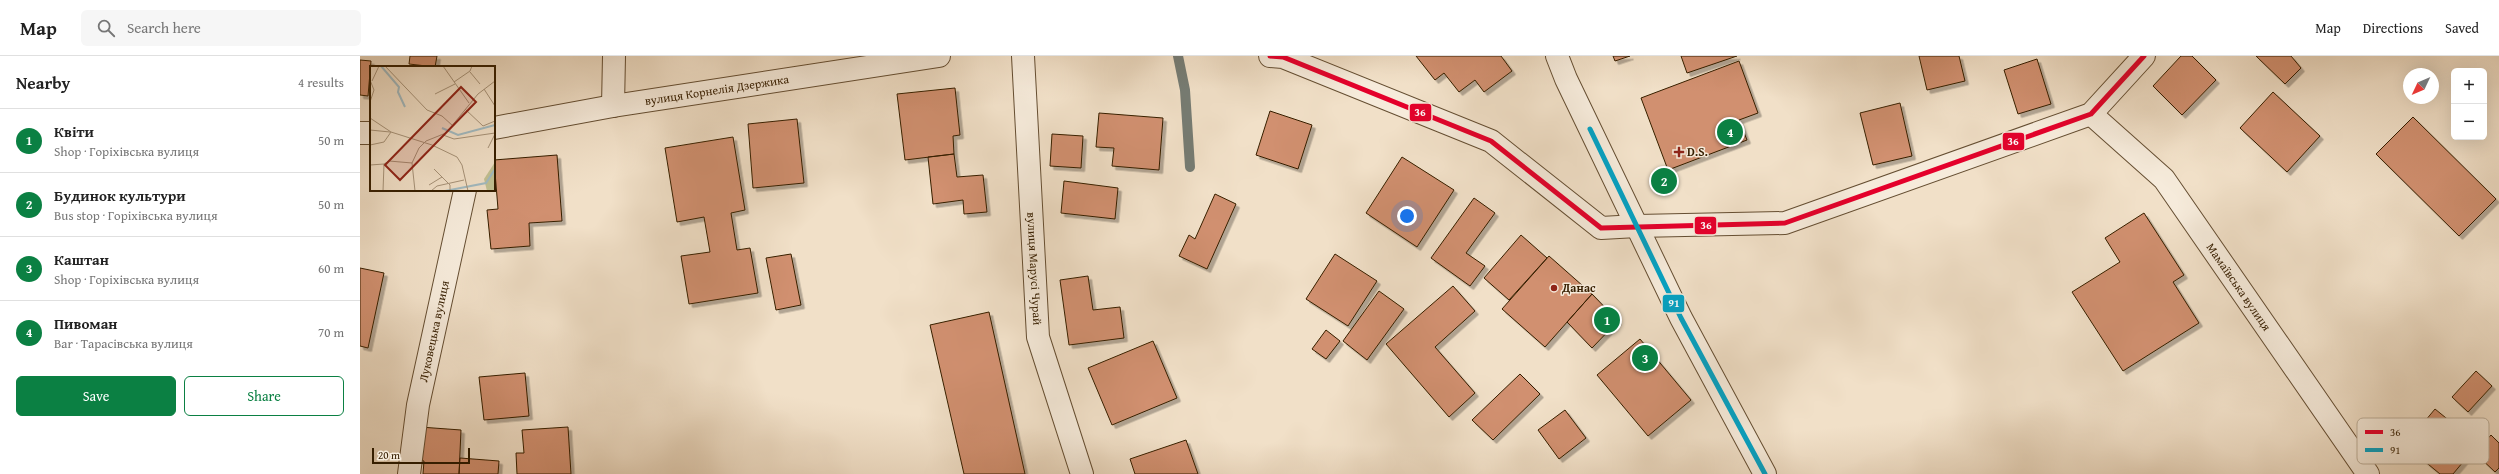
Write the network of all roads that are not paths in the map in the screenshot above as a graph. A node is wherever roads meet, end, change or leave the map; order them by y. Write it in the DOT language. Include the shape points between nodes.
graph roads {
  1 [pos="614,56"];
  2 [pos="939,56"];
  3 [pos="1023,56"];
  4 [pos="1279,56"];
  5 [pos="1557,56"];
  6 [pos="2144,56"];
  7 [pos="613,106"];
  8 [pos="2092,114"];
  9 [pos="495,128"];
  10 [pos="465,191"];
  11 [pos="1637,226"];
  12 [pos="2357,458"];
  13 [pos="2361,464"];
  14 [pos="409,474"];
  15 [pos="1082,474"];
  16 [pos="1765,474"];
  17 [pos="2368,474"];
  1 -- 7 [label="street"];
  2 -- 7 [label="street, вулиця Корнелія Дзержика"];
  3 -- 15 [label="street, вулиця Марусі Чурай" via="1038,337"];
  4 -- 11 [label="street" via="1491,141 1601,228"];
  5 -- 11 [label="street"];
  6 -- 8 [label="street"];
  7 -- 9 [label="street, вулиця Корнелія Дзержика"];
  8 -- 11 [label="street" via="1785,223"];
  8 -- 12 [label="street, Мамаївська вулиця" via="2164,179"];
  10 -- 14 [label="street, Луковецька вулиця" via="418,405"];
  11 -- 16 [label="street" via="1681,318"];
  13 -- 17 [label="street, Мамаївська вулиця"];
}
